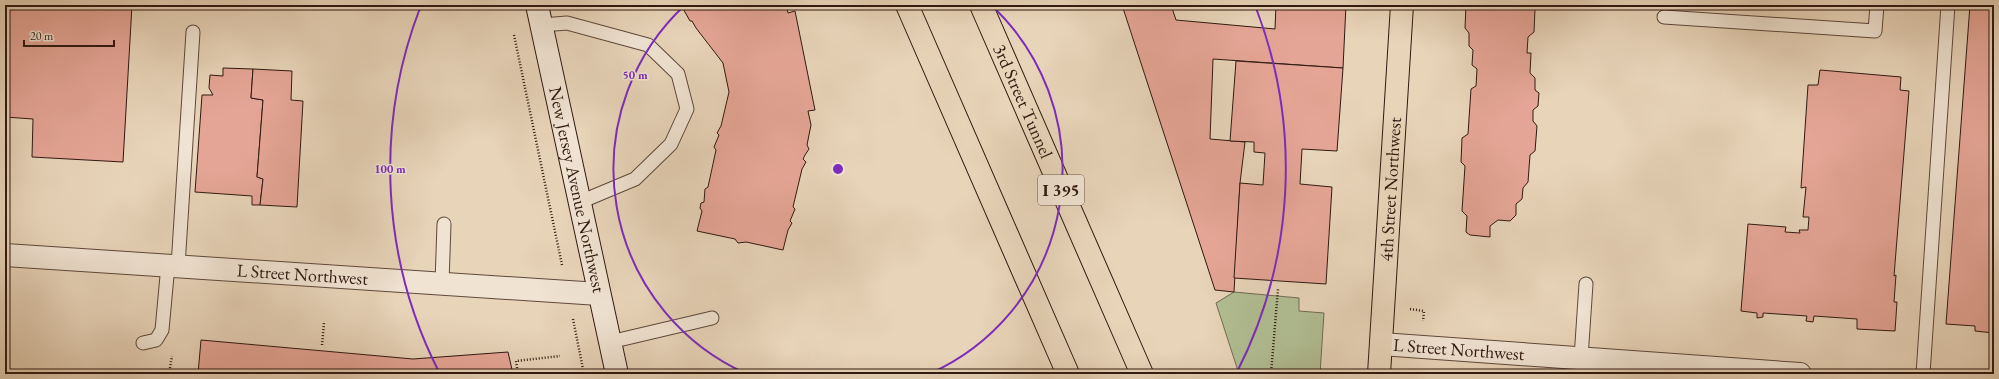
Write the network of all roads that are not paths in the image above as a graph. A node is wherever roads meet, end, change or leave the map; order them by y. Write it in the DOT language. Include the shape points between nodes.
graph roads {
  1 [pos="908,5"];
  2 [pos="981,5"];
  3 [pos="1402,5"];
  4 [pos="1877,5"];
  5 [pos="1948,5"];
  6 [pos="540,15"];
  7 [pos="1664,17"];
  8 [pos="193,32"];
  9 [pos="580,202"];
  10 [pos="444,224"];
  11 [pos="5,255"];
  12 [pos="173,266"];
  13 [pos="442,283"];
  14 [pos="1586,284"];
  15 [pos="599,294"];
  16 [pos="712,318"];
  17 [pos="610,342"];
  18 [pos="143,344"];
  19 [pos="1381,344"];
  20 [pos="1581,358"];
  21 [pos="1638,368"];
  22 [pos="617,374"];
  23 [pos="1068,374"];
  24 [pos="1142,374"];
  25 [pos="1379,374"];
  26 [pos="1800,374"];
  27 [pos="1923,374"];
  1 -- 23 [label="main road"];
  2 -- 24 [label="main road, 3rd Street Tunnel / I 395"];
  3 -- 19 [label="main road, 4th Street Northwest"];
  4 -- 7 [label="lane" via="1875,31"];
  5 -- 27 [label="lane"];
  6 -- 9 [label="street, New Jersey Avenue Northwest"];
  6 -- 9 [label="lane" via="648,45 678,74 687,109 671,144 635,179"];
  8 -- 12 [label="lane"];
  9 -- 15 [label="street, New Jersey Avenue Northwest"];
  10 -- 13 [label="lane"];
  11 -- 12 [label="street, L Street Northwest"];
  12 -- 13 [label="street, L Street Northwest"];
  12 -- 18 [label="lane" via="162,330 156,340"];
  13 -- 15 [label="street, L Street Northwest"];
  14 -- 20 [label="lane"];
  15 -- 17 [label="street, New Jersey Avenue Northwest"];
  16 -- 17 [label="lane"];
  17 -- 22 [label="street, New Jersey Avenue Northwest"];
  19 -- 20 [label="street, L Street Northwest"];
  19 -- 25 [label="main road, 4th Street Northwest"];
  20 -- 21 [label="street, L Street Northwest"];
  21 -- 26 [label="street, L Street Northwest"];
}
